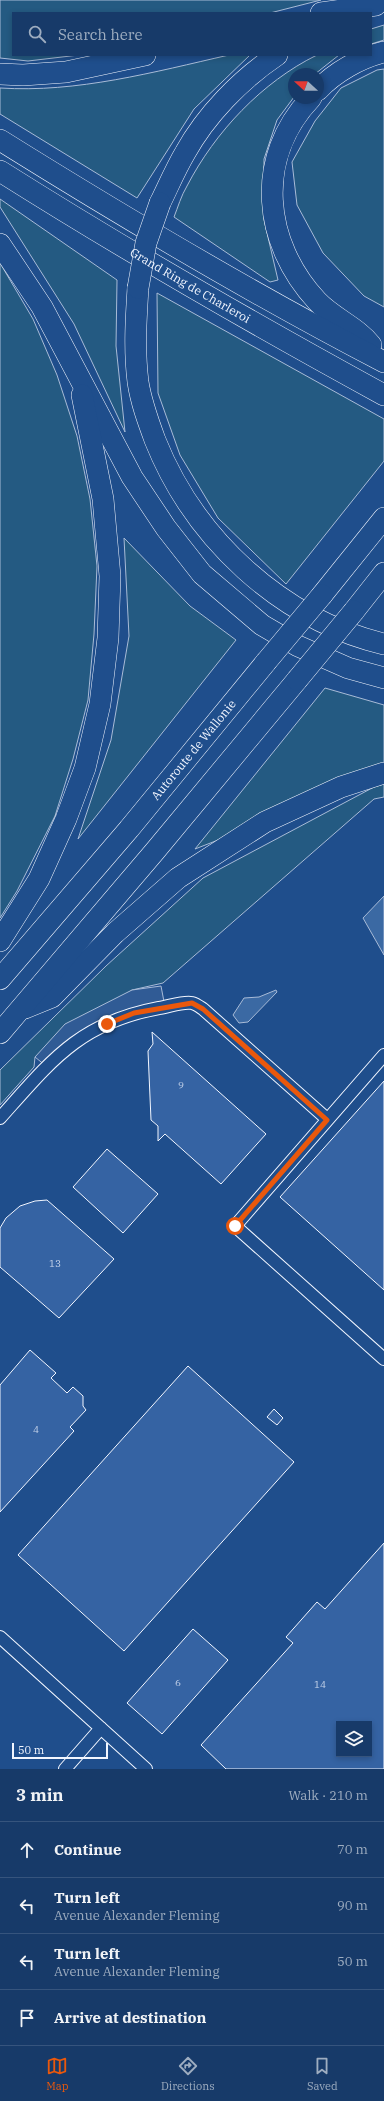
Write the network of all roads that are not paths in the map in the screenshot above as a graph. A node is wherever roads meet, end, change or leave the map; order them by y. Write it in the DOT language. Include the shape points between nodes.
graph roads {
  1 [pos="380,4"];
  2 [pos="328,12"];
  3 [pos="357,12"];
  4 [pos="384,52"];
  5 [pos="140,56"];
  6 [pos="276,56"];
  7 [pos="0,74"];
  8 [pos="324,85"];
  9 [pos="306,104"];
  10 [pos="0,140"];
  11 [pos="0,170"];
  12 [pos="0,244"];
  13 [pos="384,362"];
  14 [pos="77,371"];
  15 [pos="384,395"];
  16 [pos="384,518"];
  17 [pos="384,573"];
  18 [pos="384,644"];
  19 [pos="384,678"];
  20 [pos="384,773"];
  21 [pos="0,941"];
  22 [pos="0,979"];
  23 [pos="20,1010"];
  24 [pos="0,1033"];
  25 [pos="384,1055"];
  26 [pos="0,1118"];
  27 [pos="327,1120"];
  28 [pos="384,1359"];
  29 [pos="0,1637"];
  30 [pos="101,1728"];
  31 [pos="65,1769"];
  32 [pos="146,1769"];
  1 -- 2 [label="highway"];
  1 -- 3 [label="highway"];
  4 -- 8 [label="highway" via="339,72"];
  5 -- 7 [label="highway" via="66,72"];
  6 -- 18 [label="highway, bridge" via="262,65 218,107 185,152 160,203 146,243 138,288 135,335 138,382 147,418 161,455 178,488 202,524 228,553 283,599 317,620 363,639"];
  9 -- 13 [label="highway" via="280,145 272,188 275,226 282,248 308,291 332,315 365,338"];
  10 -- 13 [label="highway" via="219,272"];
  11 -- 15 [label="highway, Grand Ring de Charleroi" via="92,229 192,288"];
  12 -- 14 [label="highway" via="42,307"];
  14 -- 19 [label="highway" via="132,477 166,528 202,574 262,624 298,646 348,668"];
  14 -- 21 [label="highway" via="103,500 110,576 108,638 100,704 85,768 66,819 39,879"];
  16 -- 22 [label="highway, Autoroute de Wallonie, bridge" via="129,829"];
  17 -- 23 [label="highway, bridge"];
  20 -- 23 [label="highway" via="341,787 265,822 178,878 115,933 52,997"];
  23 -- 24 [label="highway"];
  25 -- 27 [label="street"];
  26 -- 27 [label="street" via="46,1066 79,1038 134,1013 192,1003 203,1009"];
  27 -- 28 [label="street" via="235,1226"];
  29 -- 30 [label="street"];
  30 -- 31 [label="street"];
  30 -- 32 [label="street"];
}
